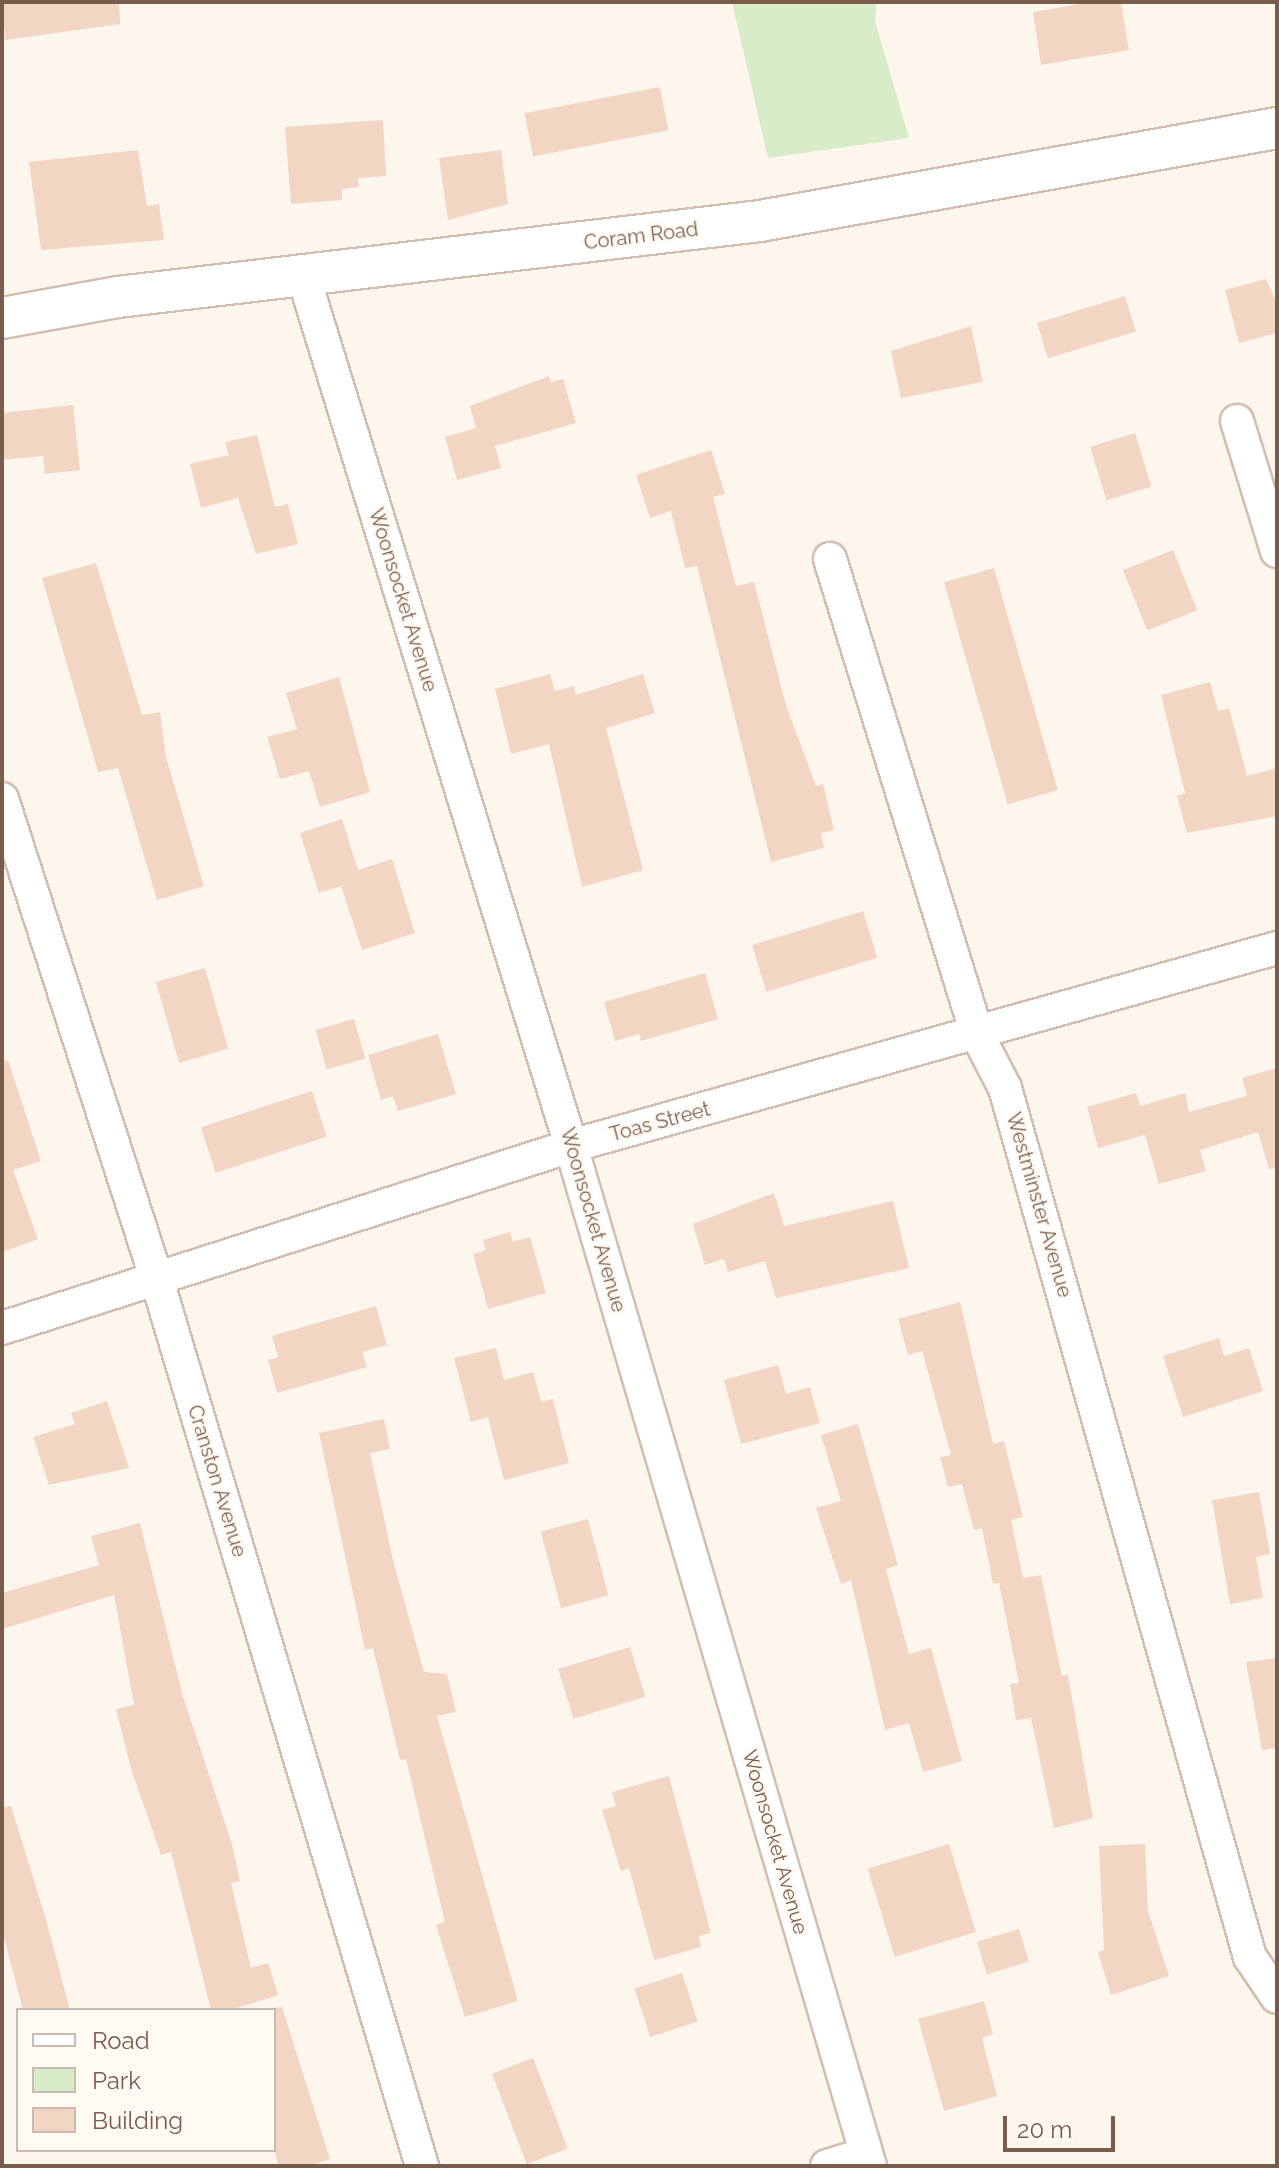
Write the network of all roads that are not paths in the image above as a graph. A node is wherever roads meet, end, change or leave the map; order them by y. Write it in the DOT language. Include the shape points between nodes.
graph roads {
  1 [pos="1277,128"];
  2 [pos="304,278"];
  3 [pos="2,318"];
  4 [pos="1237,421"];
  5 [pos="1277,551"];
  6 [pos="830,559"];
  7 [pos="2,799"];
  8 [pos="1277,948"];
  9 [pos="977,1034"];
  10 [pos="571,1146"];
  11 [pos="157,1280"];
  12 [pos="2,1328"];
  13 [pos="1277,1997"];
  14 [pos="868,2160"];
  15 [pos="422,2166"];
  16 [pos="827,2166"];
  1 -- 2 [label="street, Coram Road" via="760,221"];
  2 -- 3 [label="street, Coram Road" via="118,297"];
  2 -- 10 [label="street, Woonsocket Avenue"];
  4 -- 5 [label="street"];
  6 -- 9 [label="street, Westminster Avenue"];
  7 -- 11 [label="street, Cranston Avenue"];
  8 -- 9 [label="street, Toas Street"];
  9 -- 10 [label="street, Toas Street"];
  9 -- 13 [label="street, Westminster Avenue" via="1005,1088 1250,1957"];
  10 -- 11 [label="street, Toas Street"];
  10 -- 14 [label="street, Woonsocket Avenue"];
  11 -- 12 [label="street, Toas Street"];
  11 -- 15 [label="street, Cranston Avenue"];
  14 -- 16 [label="street"];
}
